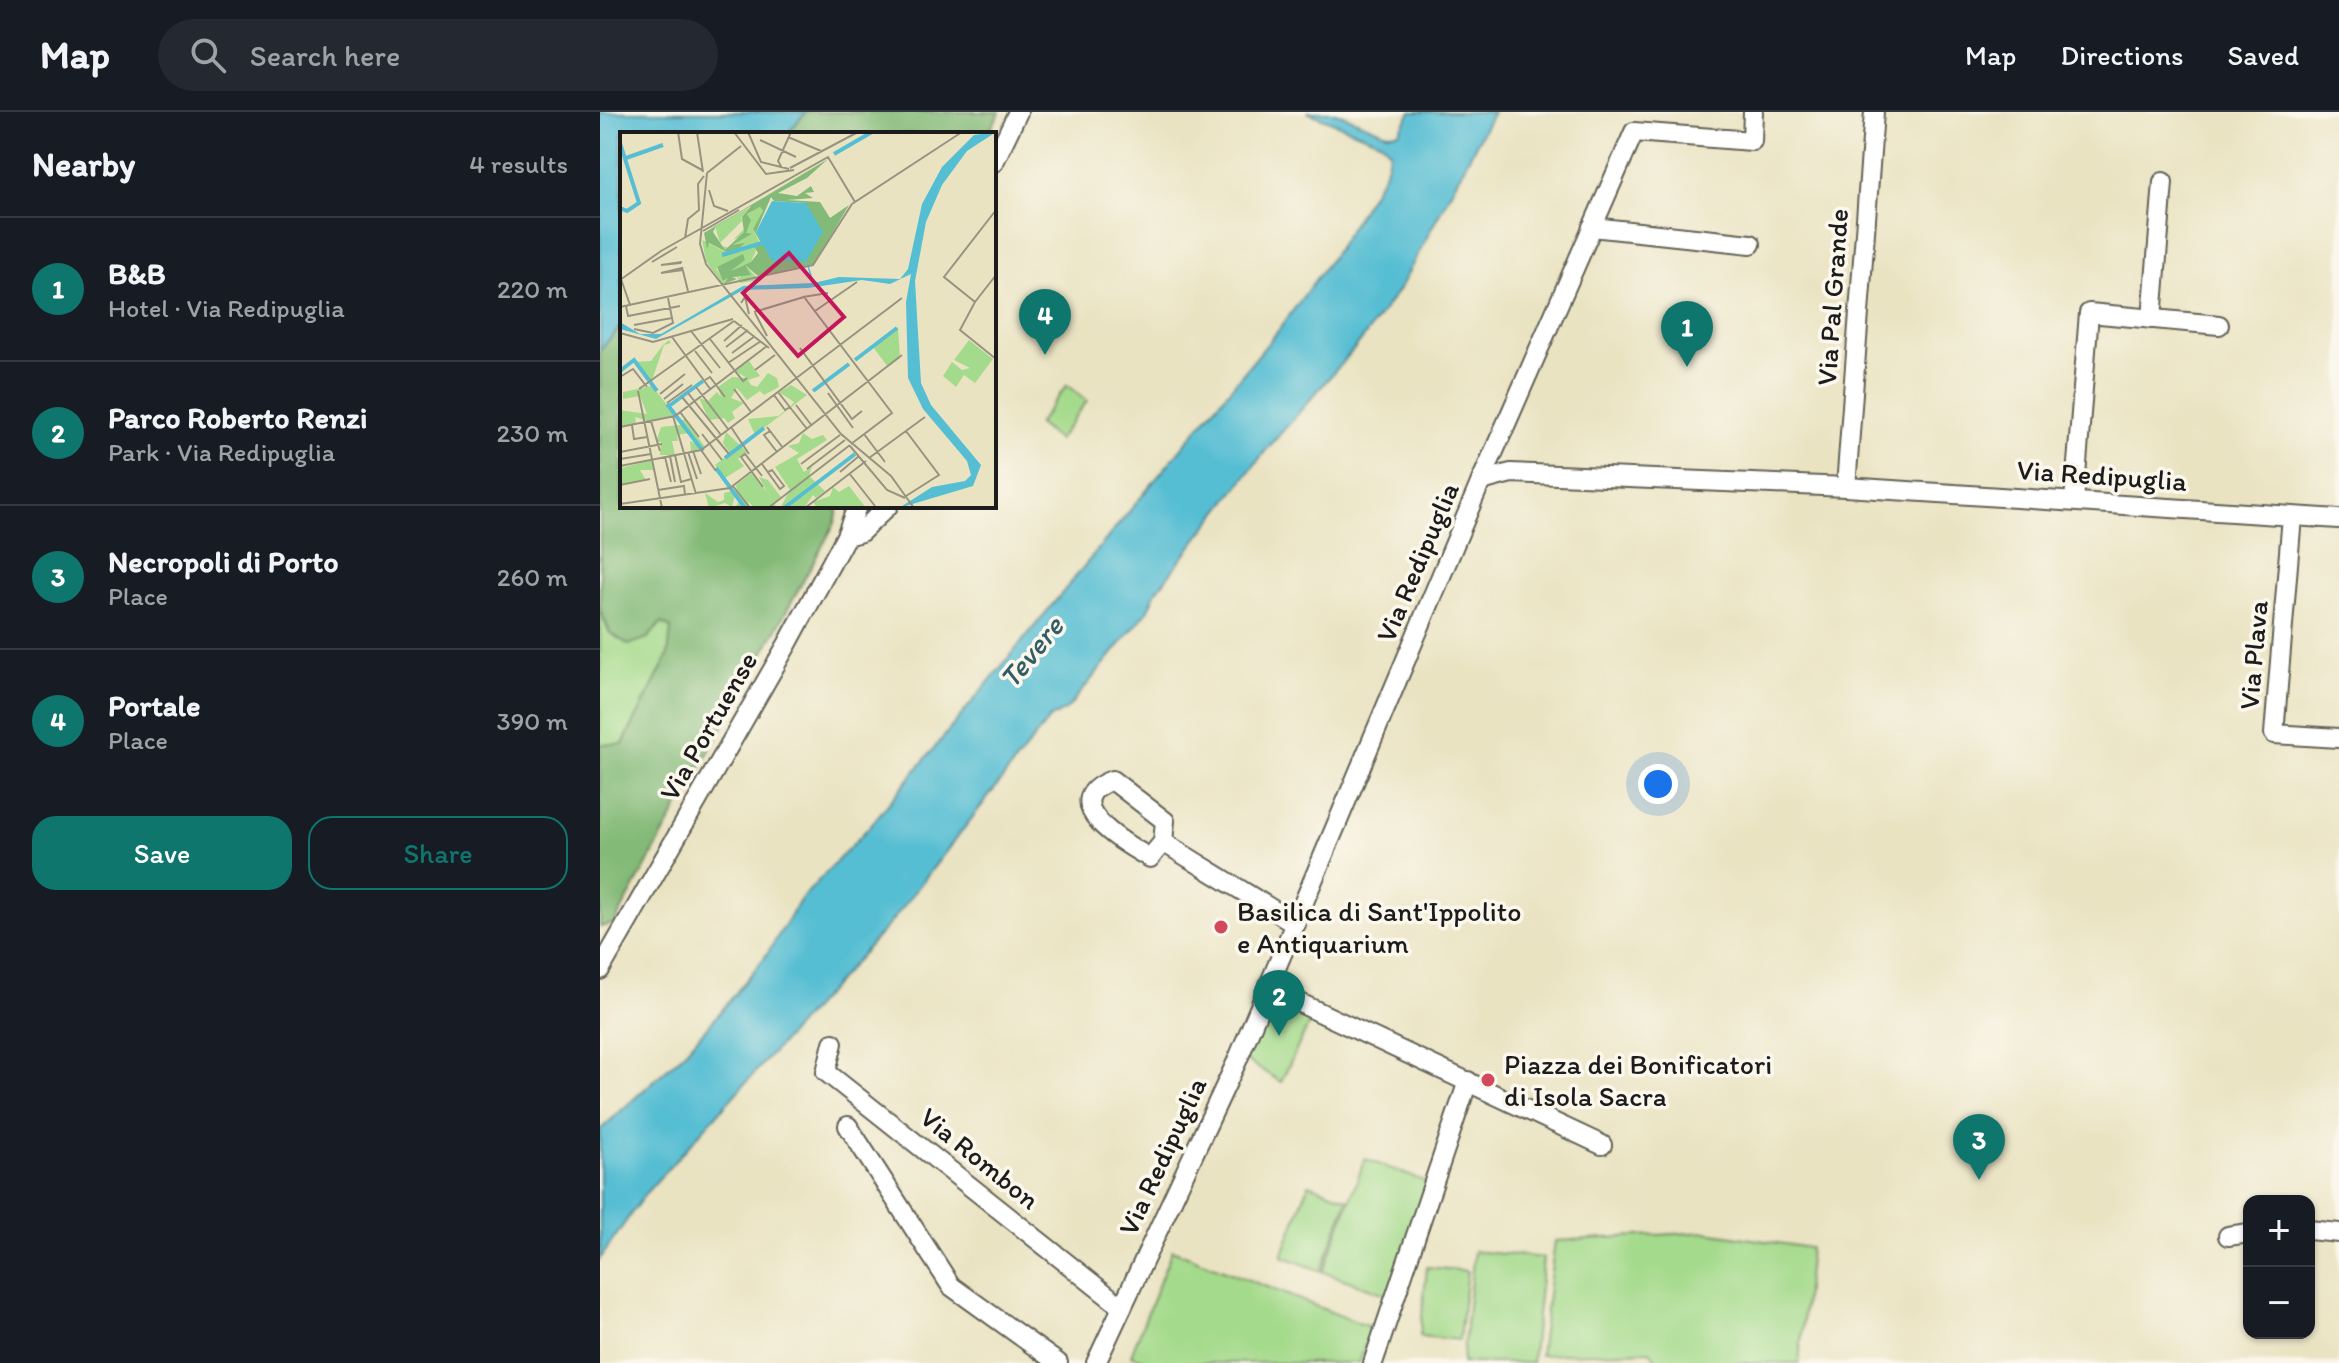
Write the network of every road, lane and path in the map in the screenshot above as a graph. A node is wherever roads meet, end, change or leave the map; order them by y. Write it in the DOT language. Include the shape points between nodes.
graph roads {
  1 [pos="1018,112"];
  2 [pos="1753,112"];
  3 [pos="1874,112"];
  4 [pos="996,158"];
  5 [pos="2163,182"];
  6 [pos="1592,227"];
  7 [pos="1751,244"];
  8 [pos="2152,319"];
  9 [pos="2219,325"];
  10 [pos="1481,481"];
  11 [pos="1846,487"];
  12 [pos="2074,501"];
  13 [pos="856,508"];
  14 [pos="886,508"];
  15 [pos="2292,516"];
  16 [pos="2339,519"];
  17 [pos="846,536"];
  18 [pos="2339,738"];
  19 [pos="1163,842"];
  20 [pos="1296,924"];
  21 [pos="622,931"];
  22 [pos="600,936"];
  23 [pos="600,970"];
  24 [pos="1268,988"];
  25 [pos="833,1043"];
  26 [pos="1468,1081"];
  27 [pos="848,1126"];
  28 [pos="1602,1145"];
  29 [pos="2315,1231"];
  30 [pos="2339,1233"];
  31 [pos="2243,1234"];
  32 [pos="2228,1236"];
  33 [pos="1122,1307"];
  34 [pos="1058,1363"];
  35 [pos="1096,1363"];
  36 [pos="1373,1363"];
  1 -- 4 [label="street"];
  2 -- 6 [label="street" via="1752,141 1634,132"];
  3 -- 11 [label="street, Via Pal Grande"];
  5 -- 8 [label="street"];
  6 -- 7 [label="street"];
  6 -- 10 [label="street"];
  8 -- 9 [label="street"];
  8 -- 12 [label="street" via="2089,313"];
  10 -- 11 [label="street, Via Redipuglia" via="1511,473"];
  10 -- 20 [label="street, Via Redipuglia"];
  11 -- 12 [label="street, Via Redipuglia"];
  12 -- 15 [label="street, Via Redipuglia"];
  13 -- 17 [label="street, Via Portuense"];
  14 -- 17 [label="street" via="861,532"];
  15 -- 16 [label="street, Via Redipuglia"];
  15 -- 18 [label="street, Via Plava" via="2274,734"];
  17 -- 21 [label="street, Via Portuense"];
  19 -- 19 [label="street" via="1165,821 1112,780 1099,785 1089,802 1099,823 1150,858"];
  19 -- 20 [label="street"];
  20 -- 24 [label="street, Via Redipuglia"];
  21 -- 22 [label="street"];
  21 -- 23 [label="street, Via Portuense"];
  24 -- 26 [label="street"];
  24 -- 33 [label="street, Via Redipuglia"];
  25 -- 33 [label="street, Via Rombon" via="826,1072"];
  26 -- 28 [label="street"];
  26 -- 36 [label="street"];
  27 -- 34 [label="street" via="951,1286"];
  29 -- 30 [label="street"];
  31 -- 32 [label="street"];
  33 -- 35 [label="street, Via Redipuglia"];
}
